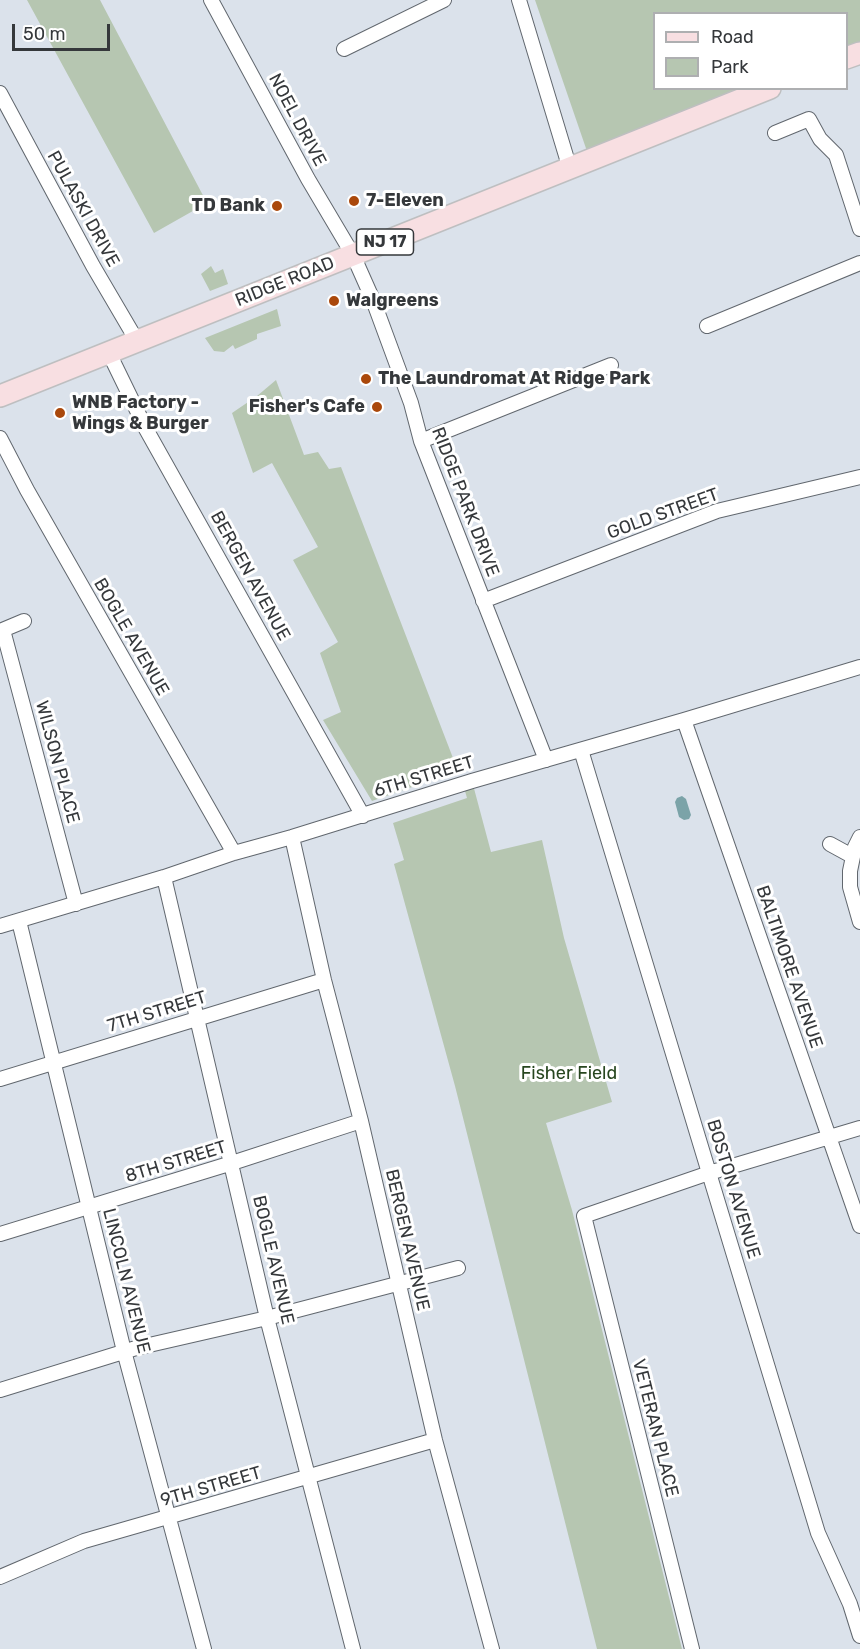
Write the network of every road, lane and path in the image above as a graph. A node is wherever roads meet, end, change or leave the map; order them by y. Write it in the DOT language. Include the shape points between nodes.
graph roads {
  1 [pos="211,0"];
  2 [pos="444,0"];
  3 [pos="519,0"];
  4 [pos="344,49"];
  5 [pos="765,90"];
  6 [pos="0,93"];
  7 [pos="776,133"];
  8 [pos="570,169"];
  9 [pos="860,229"];
  10 [pos="353,255"];
  11 [pos="860,263"];
  12 [pos="706,326"];
  13 [pos="137,341"];
  14 [pos="109,353"];
  15 [pos="610,365"];
  16 [pos="0,396"];
  17 [pos="0,438"];
  18 [pos="421,441"];
  19 [pos="860,477"];
  20 [pos="483,601"];
  21 [pos="24,621"];
  22 [pos="2,631"];
  23 [pos="860,667"];
  24 [pos="684,720"];
  25 [pos="581,750"];
  26 [pos="546,760"];
  27 [pos="363,816"];
  28 [pos="292,837"];
  29 [pos="860,837"];
  30 [pos="830,844"];
  31 [pos="234,853"];
  32 [pos="852,856"];
  33 [pos="164,877"];
  34 [pos="76,904"];
  35 [pos="19,921"];
  36 [pos="860,921"];
  37 [pos="0,926"];
  38 [pos="324,980"];
  39 [pos="197,1018"];
  40 [pos="55,1063"];
  41 [pos="0,1079"];
  42 [pos="361,1121"];
  43 [pos="860,1128"];
  44 [pos="829,1138"];
  45 [pos="232,1163"];
  46 [pos="709,1173"];
  47 [pos="89,1207"];
  48 [pos="860,1226"];
  49 [pos="0,1234"];
  50 [pos="458,1268"];
  51 [pos="399,1284"];
  52 [pos="267,1318"];
  53 [pos="124,1351"];
  54 [pos="0,1390"];
  55 [pos="435,1440"];
  56 [pos="308,1477"];
  57 [pos="168,1519"];
  58 [pos="0,1577"];
  59 [pos="860,1636"];
  60 [pos="204,1649"];
  61 [pos="353,1649"];
  62 [pos="492,1649"];
  63 [pos="692,1649"];
  1 -- 10 [label="street, NOEL DRIVE"];
  2 -- 4 [label="street"];
  3 -- 8 [label="street"];
  5 -- 8 [label="main road, RIDGE ROAD / NJ 17"];
  6 -- 13 [label="street, PULASKI DRIVE"];
  7 -- 9 [label="street" via="809,119 819,139 836,155"];
  8 -- 10 [label="main road, RIDGE ROAD / NJ 17"];
  10 -- 13 [label="main road, RIDGE ROAD / NJ 17"];
  10 -- 18 [label="street, RIDGE PARK DRIVE" via="411,403"];
  11 -- 12 [label="street"];
  13 -- 14 [label="main road, RIDGE ROAD / NJ 17"];
  14 -- 16 [label="main road, RIDGE ROAD / NJ 17"];
  14 -- 27 [label="street, BERGEN AVENUE" via="146,429"];
  15 -- 18 [label="street"];
  17 -- 31 [label="street, BOGLE AVENUE"];
  18 -- 20 [label="street, RIDGE PARK DRIVE"];
  19 -- 20 [label="street, GOLD STREET" via="717,511"];
  20 -- 26 [label="street, RIDGE PARK DRIVE"];
  21 -- 22 [label="street"];
  22 -- 34 [label="street, WILSON PLACE"];
  23 -- 24 [label="street, 6TH STREET"];
  24 -- 25 [label="street, 6TH STREET"];
  24 -- 44 [label="street, BALTIMORE AVENUE"];
  25 -- 26 [label="street, 6TH STREET"];
  25 -- 46 [label="street, BOSTON AVENUE"];
  26 -- 27 [label="street, 6TH STREET"];
  27 -- 28 [label="street, 6TH STREET"];
  28 -- 31 [label="street, 6TH STREET"];
  28 -- 38 [label="street, BERGEN AVENUE"];
  29 -- 32 [label="street"];
  30 -- 32 [label="street"];
  31 -- 33 [label="street, 6TH STREET"];
  32 -- 36 [label="street" via="850,887"];
  33 -- 34 [label="street, 6TH STREET"];
  33 -- 39 [label="street, BOGLE AVENUE"];
  34 -- 35 [label="street, 6TH STREET"];
  35 -- 37 [label="street, 6TH STREET"];
  35 -- 40 [label="street, LINCOLN AVENUE"];
  38 -- 39 [label="street, 7TH STREET"];
  38 -- 42 [label="street, BERGEN AVENUE"];
  39 -- 40 [label="street, 7TH STREET"];
  39 -- 45 [label="street, BOGLE AVENUE"];
  40 -- 41 [label="street, 7TH STREET"];
  40 -- 47 [label="street, LINCOLN AVENUE"];
  42 -- 45 [label="street, 8TH STREET"];
  42 -- 51 [label="street, BERGEN AVENUE"];
  43 -- 44 [label="street"];
  44 -- 46 [label="street"];
  44 -- 48 [label="street, BALTIMORE AVENUE"];
  45 -- 47 [label="street, 8TH STREET"];
  45 -- 52 [label="street, BOGLE AVENUE"];
  46 -- 59 [label="street, BOSTON AVENUE" via="818,1533"];
  46 -- 63 [label="street, VETERAN PLACE" via="584,1216"];
  47 -- 49 [label="street, 8TH STREET"];
  47 -- 53 [label="street, LINCOLN AVENUE"];
  50 -- 51 [label="street"];
  51 -- 52 [label="street"];
  51 -- 55 [label="street, BERGEN AVENUE"];
  52 -- 53 [label="street"];
  52 -- 56 [label="street, BOGLE AVENUE"];
  53 -- 54 [label="street"];
  53 -- 57 [label="street, LINCOLN AVENUE"];
  55 -- 56 [label="street, 9TH STREET"];
  55 -- 62 [label="street, BERGEN AVENUE"];
  56 -- 57 [label="street, 9TH STREET"];
  56 -- 61 [label="street, BOGLE AVENUE"];
  57 -- 58 [label="street, 9TH STREET" via="84,1541"];
  57 -- 60 [label="street, LINCOLN AVENUE"];
}
